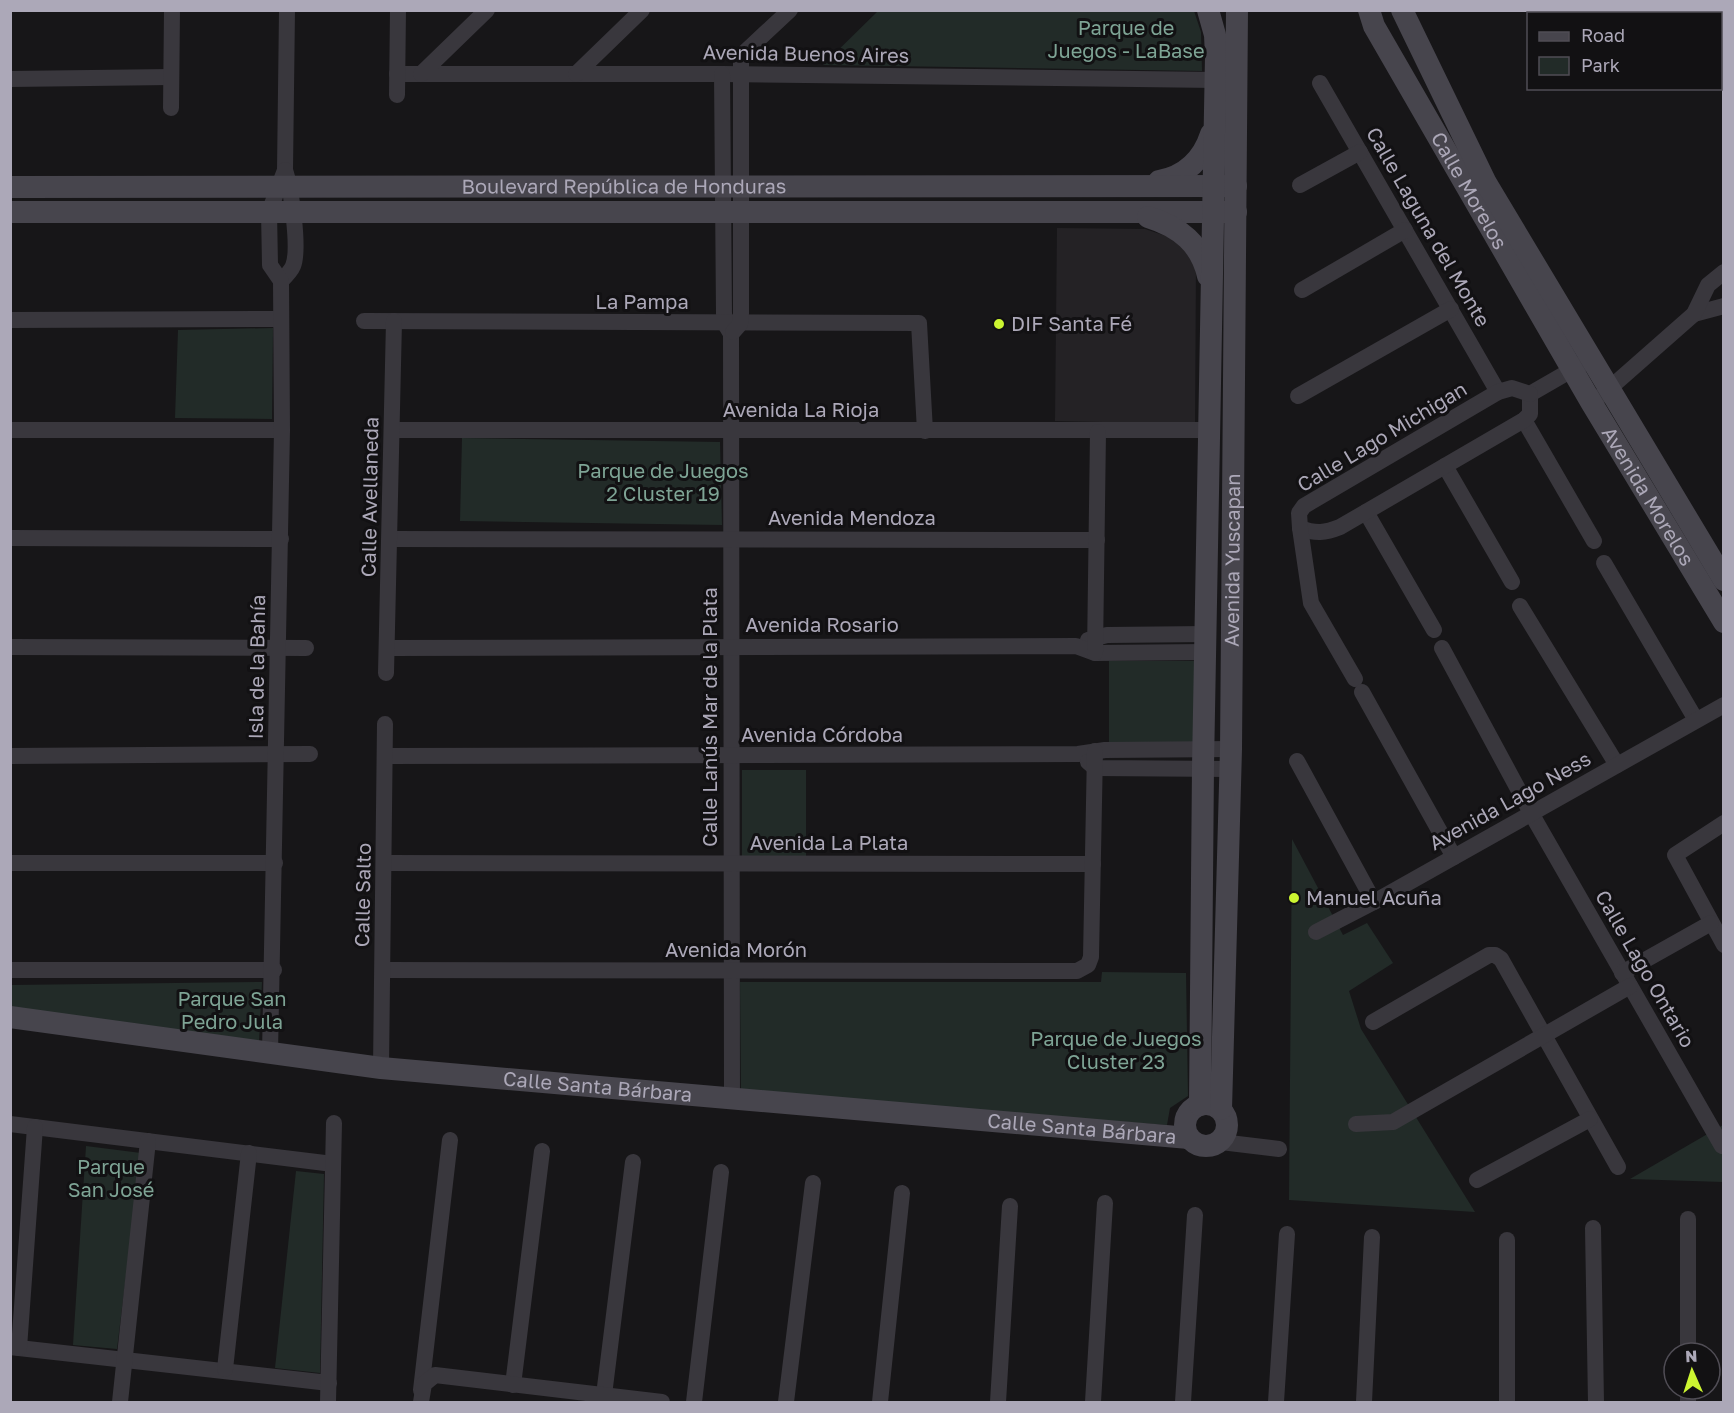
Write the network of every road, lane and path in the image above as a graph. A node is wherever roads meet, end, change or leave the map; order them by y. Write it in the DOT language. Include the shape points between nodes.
graph roads {
  1 [pos="172,10"];
  2 [pos="287,10"];
  3 [pos="398,10"];
  4 [pos="487,10"];
  5 [pos="642,10"];
  6 [pos="790,10"];
  7 [pos="1208,10"];
  8 [pos="1237,10"];
  9 [pos="1369,10"];
  10 [pos="1402,10"];
  11 [pos="397,74"];
  12 [pos="421,74"];
  13 [pos="576,74"];
  14 [pos="722,74"];
  15 [pos="740,74"];
  16 [pos="171,77"];
  17 [pos="10,79"];
  18 [pos="1215,80"];
  19 [pos="1320,83"];
  20 [pos="397,95"];
  21 [pos="171,108"];
  22 [pos="1215,121"];
  23 [pos="1467,143"];
  24 [pos="1360,152"];
  25 [pos="1446,153"];
  26 [pos="284,181"];
  27 [pos="1300,185"];
  28 [pos="732,186"];
  29 [pos="1135,186"];
  30 [pos="1225,186"];
  31 [pos="10,187"];
  32 [pos="294,211"];
  33 [pos="10,212"];
  34 [pos="268,212"];
  35 [pos="1136,212"];
  36 [pos="1225,212"];
  37 [pos="732,213"];
  38 [pos="1405,230"];
  39 [pos="1724,272"];
  40 [pos="281,281"];
  41 [pos="1302,290"];
  42 [pos="1212,294"];
  43 [pos="1724,306"];
  44 [pos="1451,309"];
  45 [pos="1694,314"];
  46 [pos="281,319"];
  47 [pos="10,320"];
  48 [pos="364,321"];
  49 [pos="394,321"];
  50 [pos="732,327"];
  51 [pos="1582,364"];
  52 [pos="1610,390"];
  53 [pos="1498,392"];
  54 [pos="1530,394"];
  55 [pos="1298,396"];
  56 [pos="1591,402"];
  57 [pos="1524,420"];
  58 [pos="10,430"];
  59 [pos="282,430"];
  60 [pos="392,430"];
  61 [pos="1210,430"];
  62 [pos="731,431"];
  63 [pos="925,431"];
  64 [pos="1098,432"];
  65 [pos="1445,466"];
  66 [pos="1366,512"];
  67 [pos="1300,528"];
  68 [pos="10,538"];
  69 [pos="280,539"];
  70 [pos="390,539"];
  71 [pos="731,539"];
  72 [pos="1097,540"];
  73 [pos="1594,541"];
  74 [pos="1604,563"];
  75 [pos="1724,580"];
  76 [pos="1512,582"];
  77 [pos="1520,606"];
  78 [pos="1724,622"];
  79 [pos="1434,630"];
  80 [pos="1207,643"];
  81 [pos="1095,645"];
  82 [pos="731,646"];
  83 [pos="10,647"];
  84 [pos="279,648"];
  85 [pos="306,648"];
  86 [pos="388,648"];
  87 [pos="1442,648"];
  88 [pos="386,673"];
  89 [pos="1724,705"];
  90 [pos="1696,720"];
  91 [pos="385,724"];
  92 [pos="310,754"];
  93 [pos="10,756"];
  94 [pos="277,756"];
  95 [pos="386,756"];
  96 [pos="731,757"];
  97 [pos="1203,758"];
  98 [pos="1095,759"];
  99 [pos="1230,759"];
  100 [pos="1298,761"];
  101 [pos="1617,765"];
  102 [pos="1531,813"];
  103 [pos="1724,823"];
  104 [pos="1454,857"];
  105 [pos="10,863"];
  106 [pos="275,863"];
  107 [pos="384,863"];
  108 [pos="731,864"];
  109 [pos="1093,864"];
  110 [pos="1374,902"];
  111 [pos="1711,923"];
  112 [pos="1316,932"];
  113 [pos="1724,945"];
  114 [pos="10,970"];
  115 [pos="274,970"];
  116 [pos="382,970"];
  117 [pos="731,971"];
  118 [pos="1626,980"];
  119 [pos="10,1017"];
  120 [pos="1372,1022"];
  121 [pos="1543,1036"];
  122 [pos="270,1053"];
  123 [pos="381,1068"];
  124 [pos="732,1100"];
  125 [pos="1211,1107"];
  126 [pos="1590,1119"];
  127 [pos="334,1123"];
  128 [pos="10,1124"];
  129 [pos="1356,1124"];
  130 [pos="35,1127"];
  131 [pos="1189,1138"];
  132 [pos="450,1140"];
  133 [pos="148,1141"];
  134 [pos="1221,1142"];
  135 [pos="1722,1146"];
  136 [pos="1279,1149"];
  137 [pos="542,1151"];
  138 [pos="249,1153"];
  139 [pos="633,1162"];
  140 [pos="333,1164"];
  141 [pos="1618,1167"];
  142 [pos="721,1172"];
  143 [pos="1477,1180"];
  144 [pos="813,1183"];
  145 [pos="902,1193"];
  146 [pos="1105,1203"];
  147 [pos="1010,1206"];
  148 [pos="1195,1215"];
  149 [pos="1688,1219"];
  150 [pos="1593,1228"];
  151 [pos="1287,1234"];
  152 [pos="1372,1237"];
  153 [pos="1507,1240"];
  154 [pos="1688,1341"];
  155 [pos="15,1347"];
  156 [pos="124,1359"];
  157 [pos="225,1369"];
  158 [pos="329,1383"];
  159 [pos="513,1385"];
  160 [pos="604,1395"];
  161 [pos="421,1398"];
  162 [pos="120,1402"];
  163 [pos="328,1402"];
  164 [pos="662,1402"];
  165 [pos="694,1402"];
  166 [pos="786,1402"];
  167 [pos="880,1402"];
  168 [pos="998,1402"];
  169 [pos="1093,1402"];
  170 [pos="1183,1402"];
  171 [pos="1276,1402"];
  172 [pos="1364,1402"];
  173 [pos="1507,1402"];
  174 [pos="1596,1402"];
  1 -- 16 [label="street"];
  2 -- 26 [label="street, Isla de la Bahía"];
  3 -- 11 [label="street"];
  4 -- 12 [label="street"];
  5 -- 13 [label="street"];
  6 -- 15 [label="street, Calle Lanús Mar de la Plata" via="746,51"];
  7 -- 18 [label="street, Avenida Yuscapan" via="1215,35"];
  8 -- 30 [label="street, Avenida Yuscapan"];
  9 -- 25 [label="street, Calle Morelos" via="1374,26"];
  10 -- 23 [label="street, Calle Morelos"];
  11 -- 12 [label="street, Avenida Buenos Aires"];
  11 -- 20 [label="street"];
  12 -- 13 [label="street, Avenida Buenos Aires"];
  13 -- 14 [label="street, Avenida Buenos Aires"];
  14 -- 15 [label="street, Avenida Buenos Aires"];
  14 -- 28 [label="street, Calle Lanús Mar de la Plata"];
  15 -- 18 [label="street, Avenida Buenos Aires"];
  15 -- 28 [label="street, Calle Lanús Mar de la Plata"];
  16 -- 17 [label="street"];
  16 -- 21 [label="street"];
  18 -- 22 [label="street, Avenida Yuscapan"];
  19 -- 24 [label="street, Calle Laguna del Monte"];
  22 -- 29 [label="street" via="1207,148 1186,171 1170,179"];
  22 -- 30 [label="street, Avenida Yuscapan"];
  23 -- 25 [label="street"];
  23 -- 51 [label="street, Calle Morelos"];
  24 -- 27 [label="street"];
  24 -- 38 [label="street, Calle Laguna del Monte"];
  25 -- 51 [label="street, Calle Morelos"];
  26 -- 28 [label="street, Boulevard República de Honduras"];
  26 -- 31 [label="street, Boulevard República de Honduras"];
  26 -- 32 [label="street, Isla de la Bahía"];
  26 -- 34 [label="street, Isla de la Bahía"];
  28 -- 29 [label="street, Boulevard República de Honduras"];
  28 -- 37 [label="street, Calle Lanús Mar de la Plata"];
  29 -- 30 [label="street, Boulevard República de Honduras"];
  30 -- 36 [label="street, Avenida Yuscapan"];
  32 -- 34 [label="street, Boulevard República de Honduras"];
  32 -- 37 [label="street, Boulevard República de Honduras"];
  32 -- 40 [label="street, Isla de la Bahía" via="293,266"];
  33 -- 34 [label="street, Boulevard República de Honduras"];
  34 -- 40 [label="street, Isla de la Bahía" via="270,265"];
  35 -- 36 [label="street, Boulevard República de Honduras"];
  35 -- 37 [label="street, Boulevard República de Honduras"];
  35 -- 42 [label="street" via="1187,235 1205,263"];
  36 -- 42 [label="street, Avenida Yuscapan"];
  36 -- 99 [label="street, Avenida Yuscapan"];
  37 -- 50 [label="street, Calle Lanús Mar de la Plata"];
  38 -- 41 [label="street"];
  38 -- 44 [label="street, Calle Laguna del Monte"];
  39 -- 45 [label="street" via="1708,285"];
  40 -- 46 [label="street, Isla de la Bahía"];
  42 -- 61 [label="street, Avenida Yuscapan"];
  43 -- 45 [label="street"];
  44 -- 53 [label="street, Calle Laguna del Monte"];
  44 -- 55 [label="street"];
  45 -- 52 [label="street"];
  46 -- 47 [label="street"];
  46 -- 59 [label="street, Isla de la Bahía"];
  48 -- 49 [label="street, La Pampa"];
  49 -- 50 [label="street, La Pampa"];
  49 -- 60 [label="street, Calle Avellaneda"];
  50 -- 62 [label="street, Calle Lanús Mar de la Plata"];
  50 -- 63 [label="street, La Pampa" via="919,323"];
  51 -- 52 [label="street, Avenida Morelos"];
  51 -- 54 [label="street"];
  51 -- 56 [label="street, Avenida Morelos"];
  52 -- 56 [label="street"];
  52 -- 75 [label="street, Avenida Morelos"];
  53 -- 54 [label="street, Calle Lago Michigan" via="1512,388"];
  53 -- 67 [label="street, Calle Lago Michigan" via="1304,506 1299,513"];
  54 -- 57 [label="street" via="1530,414"];
  56 -- 78 [label="street, Avenida Morelos"];
  57 -- 65 [label="street"];
  57 -- 73 [label="street"];
  58 -- 59 [label="street"];
  59 -- 69 [label="street, Isla de la Bahía"];
  60 -- 62 [label="street, Avenida La Rioja"];
  60 -- 70 [label="street, Calle Avellaneda"];
  61 -- 64 [label="street, Avenida La Rioja"];
  61 -- 80 [label="street, Avenida Yuscapan"];
  62 -- 63 [label="street, Avenida La Rioja"];
  62 -- 71 [label="street, Calle Lanús Mar de la Plata"];
  63 -- 64 [label="street, Avenida La Rioja"];
  64 -- 72 [label="street"];
  65 -- 66 [label="street"];
  65 -- 76 [label="street"];
  66 -- 67 [label="street" via="1325,533"];
  66 -- 79 [label="street"];
  67 -- 104 [label="street" via="1311,603"];
  68 -- 69 [label="street"];
  69 -- 84 [label="street, Isla de la Bahía"];
  70 -- 71 [label="street, Avenida Mendoza"];
  70 -- 86 [label="street, Calle Avellaneda"];
  71 -- 72 [label="street, Avenida Mendoza"];
  71 -- 82 [label="street, Calle Lanús Mar de la Plata"];
  72 -- 81 [label="street"];
  74 -- 90 [label="street"];
  77 -- 101 [label="street"];
  80 -- 81 [label="street, Avenida Rosario"];
  80 -- 97 [label="street, Avenida Yuscapan"];
  81 -- 82 [label="street, Avenida Rosario"];
  82 -- 86 [label="street, Avenida Rosario"];
  82 -- 96 [label="street, Calle Lanús Mar de la Plata"];
  83 -- 84 [label="street"];
  84 -- 85 [label="street"];
  84 -- 94 [label="street, Isla de la Bahía"];
  86 -- 88 [label="street, Calle Avellaneda"];
  87 -- 102 [label="street, Calle Lago Ontario"];
  89 -- 90 [label="street, Avenida Lago Ness"];
  90 -- 101 [label="street, Avenida Lago Ness"];
  91 -- 95 [label="street, Calle Salto"];
  92 -- 94 [label="street"];
  93 -- 94 [label="street"];
  94 -- 106 [label="street, Isla de la Bahía"];
  95 -- 96 [label="street, Avenida Córdoba"];
  95 -- 107 [label="street, Calle Salto"];
  96 -- 98 [label="street, Avenida Córdoba" via="1078,754"];
  96 -- 108 [label="street, Calle Lanús Mar de la Plata"];
  97 -- 98 [label="street"];
  97 -- 99 [label="street"];
  97 -- 125 [label="street, Avenida Yuscapan"];
  98 -- 109 [label="street"];
  99 -- 125 [label="street, Avenida Yuscapan"];
  100 -- 110 [label="street"];
  101 -- 102 [label="street, Avenida Lago Ness"];
  102 -- 104 [label="street, Avenida Lago Ness"];
  102 -- 118 [label="street, Calle Lago Ontario"];
  103 -- 111 [label="street" via="1675,855"];
  104 -- 110 [label="street, Avenida Lago Ness"];
  105 -- 106 [label="street"];
  106 -- 115 [label="street, Isla de la Bahía"];
  107 -- 108 [label="street, Avenida La Plata"];
  107 -- 116 [label="street, Calle Salto"];
  108 -- 109 [label="street, Avenida La Plata"];
  108 -- 117 [label="street, Calle Lanús Mar de la Plata"];
  109 -- 117 [label="street, Avenida Morón" via="1091,957 1088,965 1077,971"];
  110 -- 112 [label="street, Avenida Lago Ness"];
  111 -- 113 [label="street"];
  111 -- 118 [label="street"];
  114 -- 115 [label="street"];
  115 -- 122 [label="street, Isla de la Bahía"];
  116 -- 117 [label="street, Avenida Morón"];
  116 -- 123 [label="street, Calle Salto"];
  117 -- 124 [label="street, Calle Lanús Mar de la Plata"];
  118 -- 121 [label="street"];
  118 -- 135 [label="street, Calle Lago Ontario"];
  119 -- 122 [label="street, Calle Santa Bárbara"];
  120 -- 121 [label="street" via="1495,955 1501,959"];
  121 -- 126 [label="street"];
  121 -- 129 [label="street" via="1393,1122"];
  122 -- 123 [label="street, Calle Santa Bárbara"];
  123 -- 124 [label="street, Calle Santa Bárbara"];
  124 -- 131 [label="street, Calle Santa Bárbara"];
  125 -- 131 [label="street" via="1189,1112"];
  125 -- 134 [label="street" via="1228,1122"];
  126 -- 141 [label="street"];
  126 -- 143 [label="street"];
  127 -- 140 [label="street"];
  128 -- 130 [label="street"];
  130 -- 133 [label="street"];
  130 -- 155 [label="street"];
  131 -- 134 [label="street" via="1200,1146"];
  132 -- 161 [label="street"];
  133 -- 138 [label="street"];
  133 -- 156 [label="street"];
  134 -- 136 [label="street"];
  137 -- 159 [label="street"];
  138 -- 140 [label="street"];
  138 -- 157 [label="street"];
  139 -- 160 [label="street"];
  140 -- 158 [label="street"];
  142 -- 165 [label="street"];
  144 -- 166 [label="street"];
  145 -- 167 [label="street"];
  146 -- 169 [label="street"];
  147 -- 168 [label="street"];
  148 -- 170 [label="street"];
  149 -- 154 [label="street"];
  150 -- 174 [label="street"];
  151 -- 171 [label="street"];
  152 -- 172 [label="street"];
  153 -- 173 [label="street"];
  155 -- 156 [label="street"];
  156 -- 157 [label="street"];
  156 -- 162 [label="street"];
  157 -- 158 [label="street"];
  158 -- 163 [label="street"];
  159 -- 160 [label="street"];
  159 -- 161 [label="street" via="435,1375 423,1384"];
  160 -- 164 [label="street"];
}
